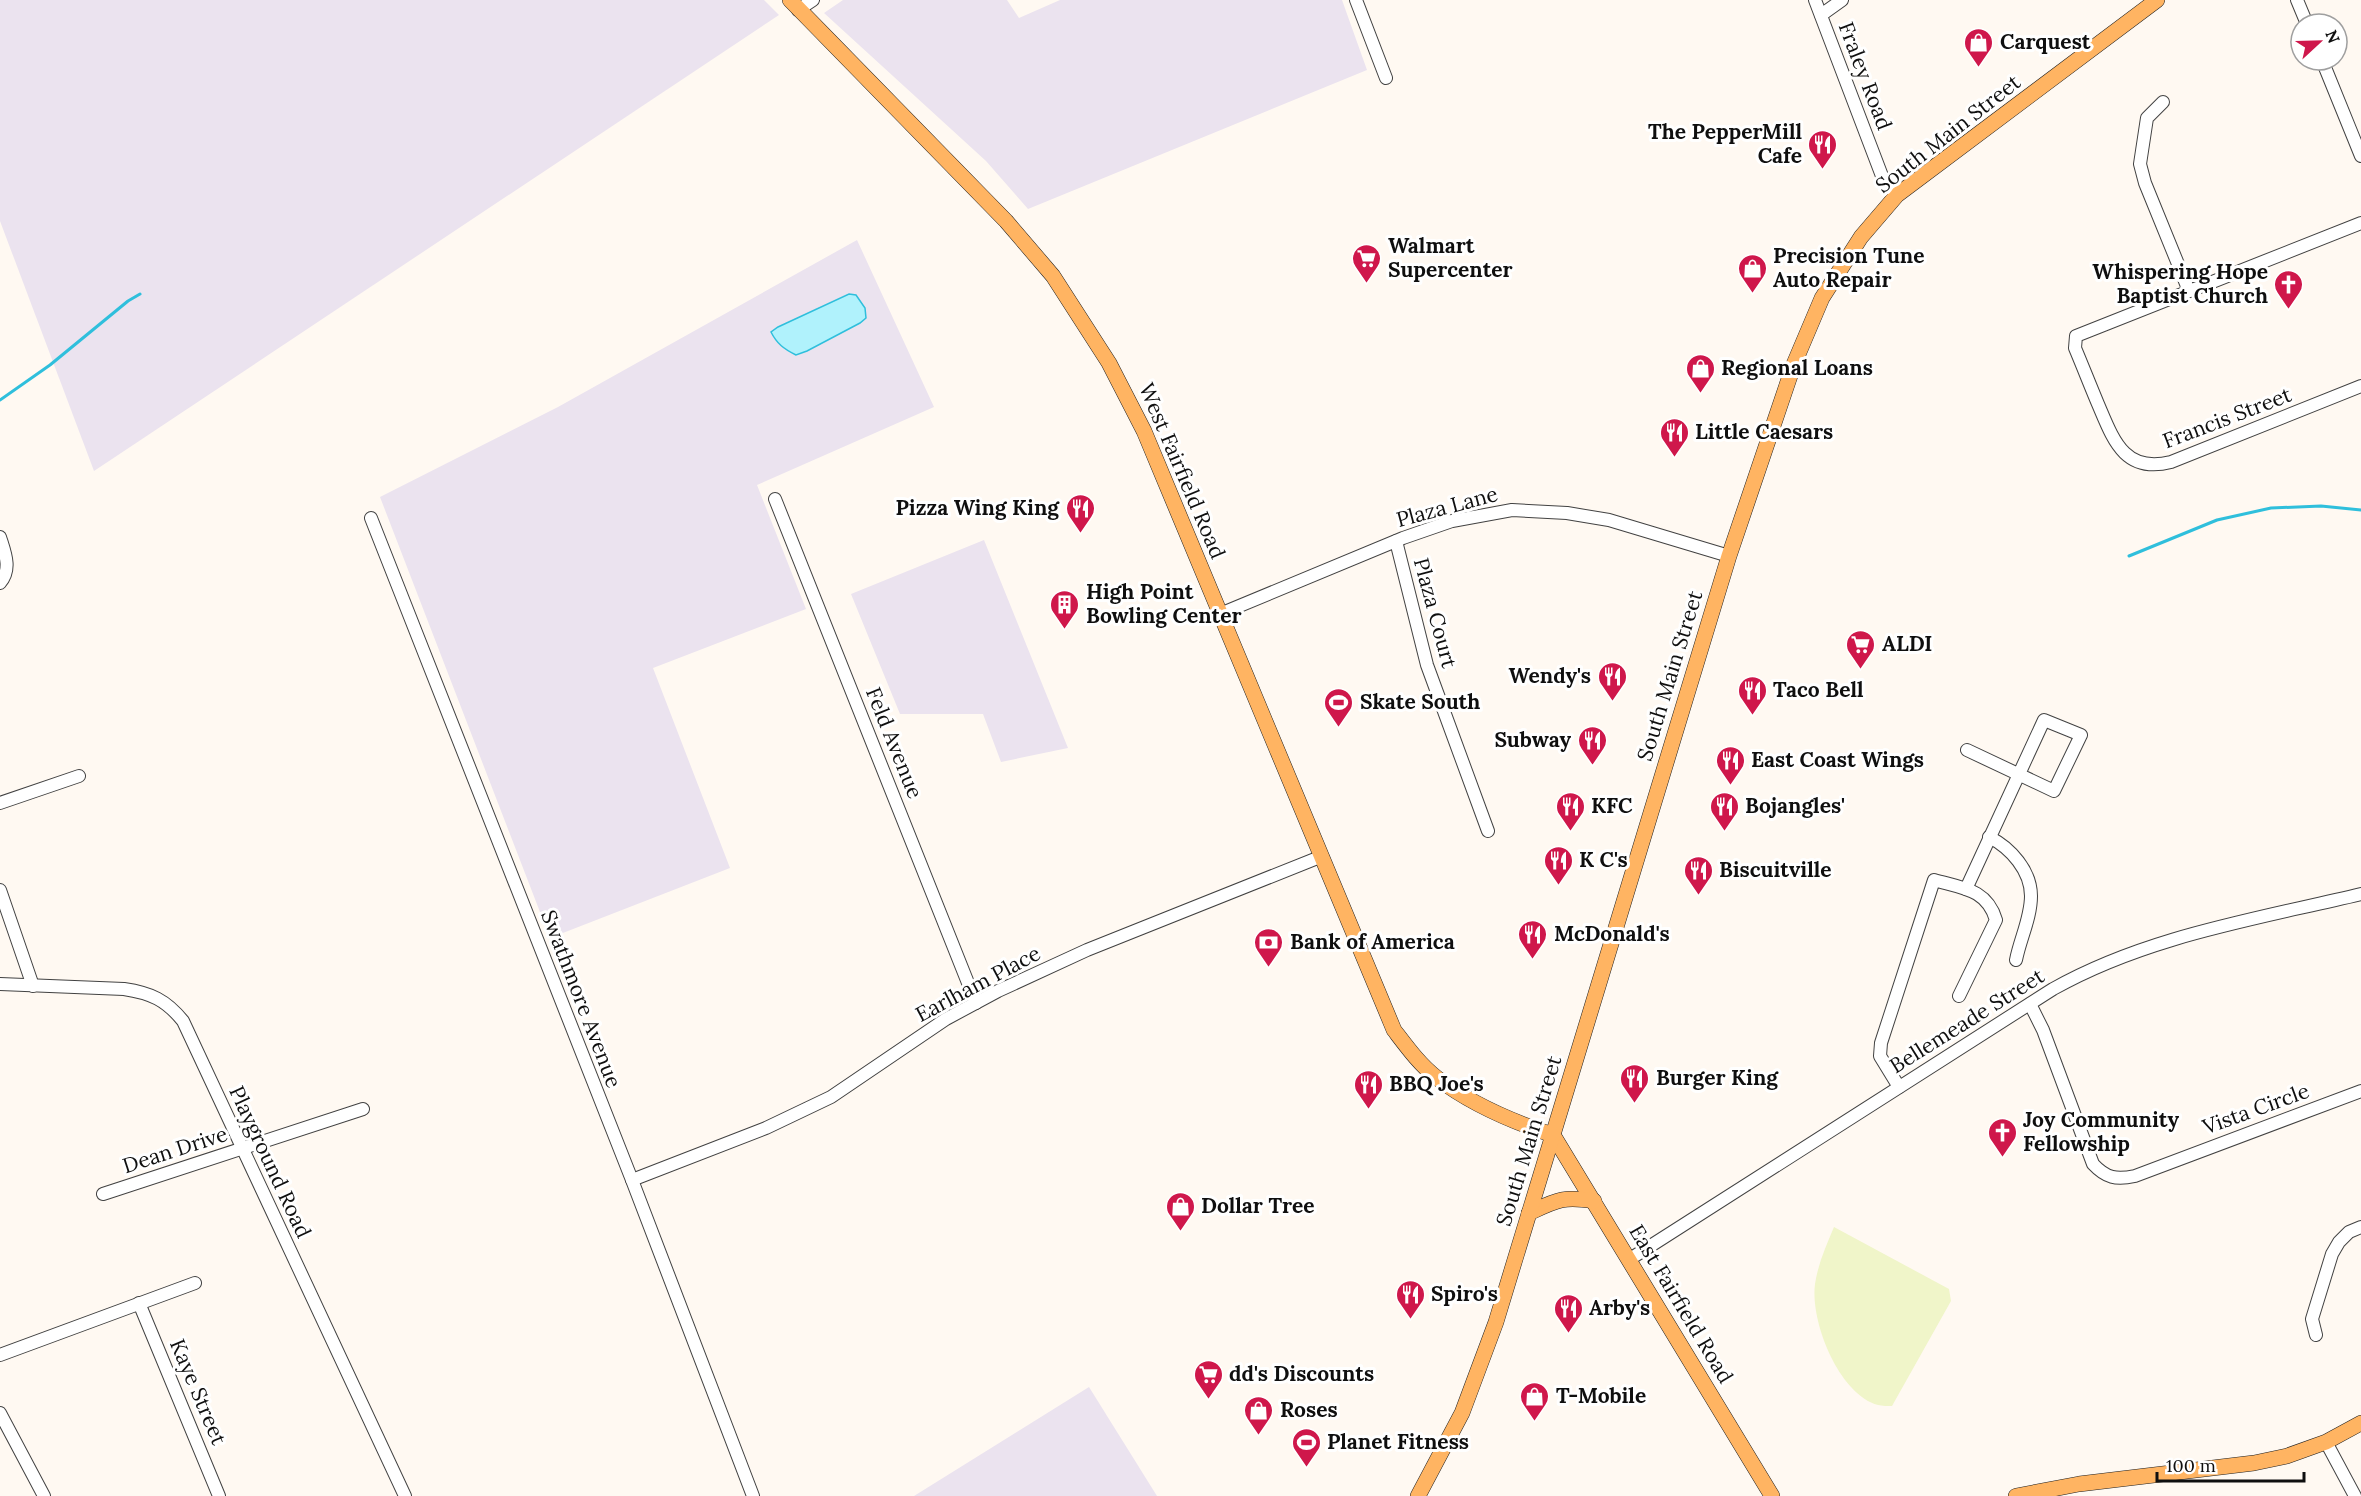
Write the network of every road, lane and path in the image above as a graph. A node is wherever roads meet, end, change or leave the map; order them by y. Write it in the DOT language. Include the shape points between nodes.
graph roads {
  1 [pos="813,0"];
  2 [pos="1356,0"];
  3 [pos="1815,0"];
  4 [pos="1842,0"];
  5 [pos="2157,0"];
  6 [pos="794,5"];
  7 [pos="1821,15"];
  8 [pos="2327,72"];
  9 [pos="1386,78"];
  10 [pos="2163,102"];
  11 [pos="2361,156"];
  12 [pos="1897,195"];
  13 [pos="2361,223"];
  14 [pos="2189,291"];
  15 [pos="2361,386"];
  16 [pos="774,499"];
  17 [pos="371,518"];
  18 [pos="0,537"];
  19 [pos="1396,541"];
  20 [pos="1729,556"];
  21 [pos="0,583"];
  22 [pos="1220,614"];
  23 [pos="1967,750"];
  24 [pos="2018,774"];
  25 [pos="79,776"];
  26 [pos="0,804"];
  27 [pos="1488,831"];
  28 [pos="1989,837"];
  29 [pos="1320,857"];
  30 [pos="1966,889"];
  31 [pos="0,890"];
  32 [pos="2361,894"];
  33 [pos="2016,960"];
  34 [pos="0,984"];
  35 [pos="33,986"];
  36 [pos="1959,996"];
  37 [pos="976,1003"];
  38 [pos="2030,1004"];
  39 [pos="1899,1087"];
  40 [pos="2361,1091"];
  41 [pos="363,1109"];
  42 [pos="1553,1135"];
  43 [pos="242,1149"];
  44 [pos="632,1180"];
  45 [pos="103,1194"];
  46 [pos="1594,1201"];
  47 [pos="1529,1214"];
  48 [pos="2361,1227"];
  49 [pos="1630,1259"];
  50 [pos="195,1283"];
  51 [pos="140,1303"];
  52 [pos="2316,1335"];
  53 [pos="0,1355"];
  54 [pos="0,1413"];
  55 [pos="2361,1423"];
  56 [pos="2326,1442"];
  57 [pos="402,1495"];
  58 [pos="44,1496"];
  59 [pos="219,1496"];
  60 [pos="753,1496"];
  61 [pos="1418,1496"];
  62 [pos="1772,1496"];
  63 [pos="2016,1496"];
  64 [pos="2355,1496"];
  1 -- 6 [label="street"];
  2 -- 9 [label="street"];
  3 -- 7 [label="street, Fraley Road"];
  4 -- 7 [label="street"];
  5 -- 12 [label="main road, South Main Street"];
  6 -- 22 [label="main road, West Fairfield Road" via="1006,221 1053,276 1121,384"];
  7 -- 12 [label="street, Fraley Road" via="1882,176"];
  8 -- 11 [label="street"];
  10 -- 14 [label="street" via="2147,118 2140,164"];
  12 -- 20 [label="main road, South Main Street" via="1843,262 1812,319"];
  13 -- 14 [label="street"];
  14 -- 15 [label="street, Francis Street" via="2074,340 2114,443 2130,458 2145,464 2171,462"];
  16 -- 37 [label="street, Feld Avenue"];
  17 -- 44 [label="street, Swathmore Avenue"];
  18 -- 21 [label="street" via="7,563"];
  19 -- 20 [label="street, Plaza Lane" via="1452,521 1512,510 1609,519"];
  19 -- 22 [label="street, Plaza Lane"];
  19 -- 27 [label="street, Plaza Court" via="1427,665"];
  20 -- 42 [label="main road, South Main Street"];
  22 -- 29 [label="main road, West Fairfield Road"];
  23 -- 24 [label="street"];
  24 -- 24 [label="street" via="2054,791 2081,735 2044,720"];
  24 -- 28 [label="street"];
  25 -- 26 [label="street"];
  28 -- 30 [label="street"];
  28 -- 33 [label="street" via="2014,855 2030,887 2028,918"];
  29 -- 37 [label="street, Earlham Place" via="1087,950"];
  29 -- 42 [label="main road, West Fairfield Road" via="1384,1012 1413,1056 1461,1094 1500,1115"];
  30 -- 36 [label="street" via="1986,899 1996,920"];
  30 -- 39 [label="street" via="1934,880 1881,1043 1880,1056"];
  31 -- 35 [label="street"];
  32 -- 38 [label="street, Bellemeade Street" via="2138,950 2087,970"];
  34 -- 35 [label="street, Playground Road"];
  35 -- 43 [label="street, Playground Road" via="124,989 154,995 165,1002 183,1021"];
  37 -- 44 [label="street, Earlham Place" via="831,1097 766,1128"];
  38 -- 39 [label="street, Bellemeade Street"];
  38 -- 40 [label="street, Vista Circle" via="2093,1164 2112,1178 2135,1176"];
  39 -- 49 [label="street, Bellemeade Street"];
  41 -- 43 [label="street, Dean Drive"];
  42 -- 46 [label="main road, East Fairfield Road"];
  42 -- 47 [label="main road, South Main Street"];
  43 -- 45 [label="street, Dean Drive"];
  43 -- 57 [label="street, Playground Road"];
  44 -- 60 [label="street, Swathmore Avenue"];
  46 -- 47 [label="main road" via="1569,1198"];
  46 -- 49 [label="main road, East Fairfield Road"];
  47 -- 61 [label="main road, South Main Street" via="1472,1388"];
  48 -- 52 [label="street" via="2349,1232 2332,1254 2312,1319"];
  49 -- 62 [label="main road, East Fairfield Road"];
  50 -- 51 [label="street"];
  51 -- 53 [label="street"];
  51 -- 59 [label="street, Kaye Street"];
  54 -- 58 [label="street"];
  55 -- 56 [label="main road"];
  56 -- 63 [label="main road" via="2254,1463 2079,1484"];
  56 -- 64 [label="street"];
}
